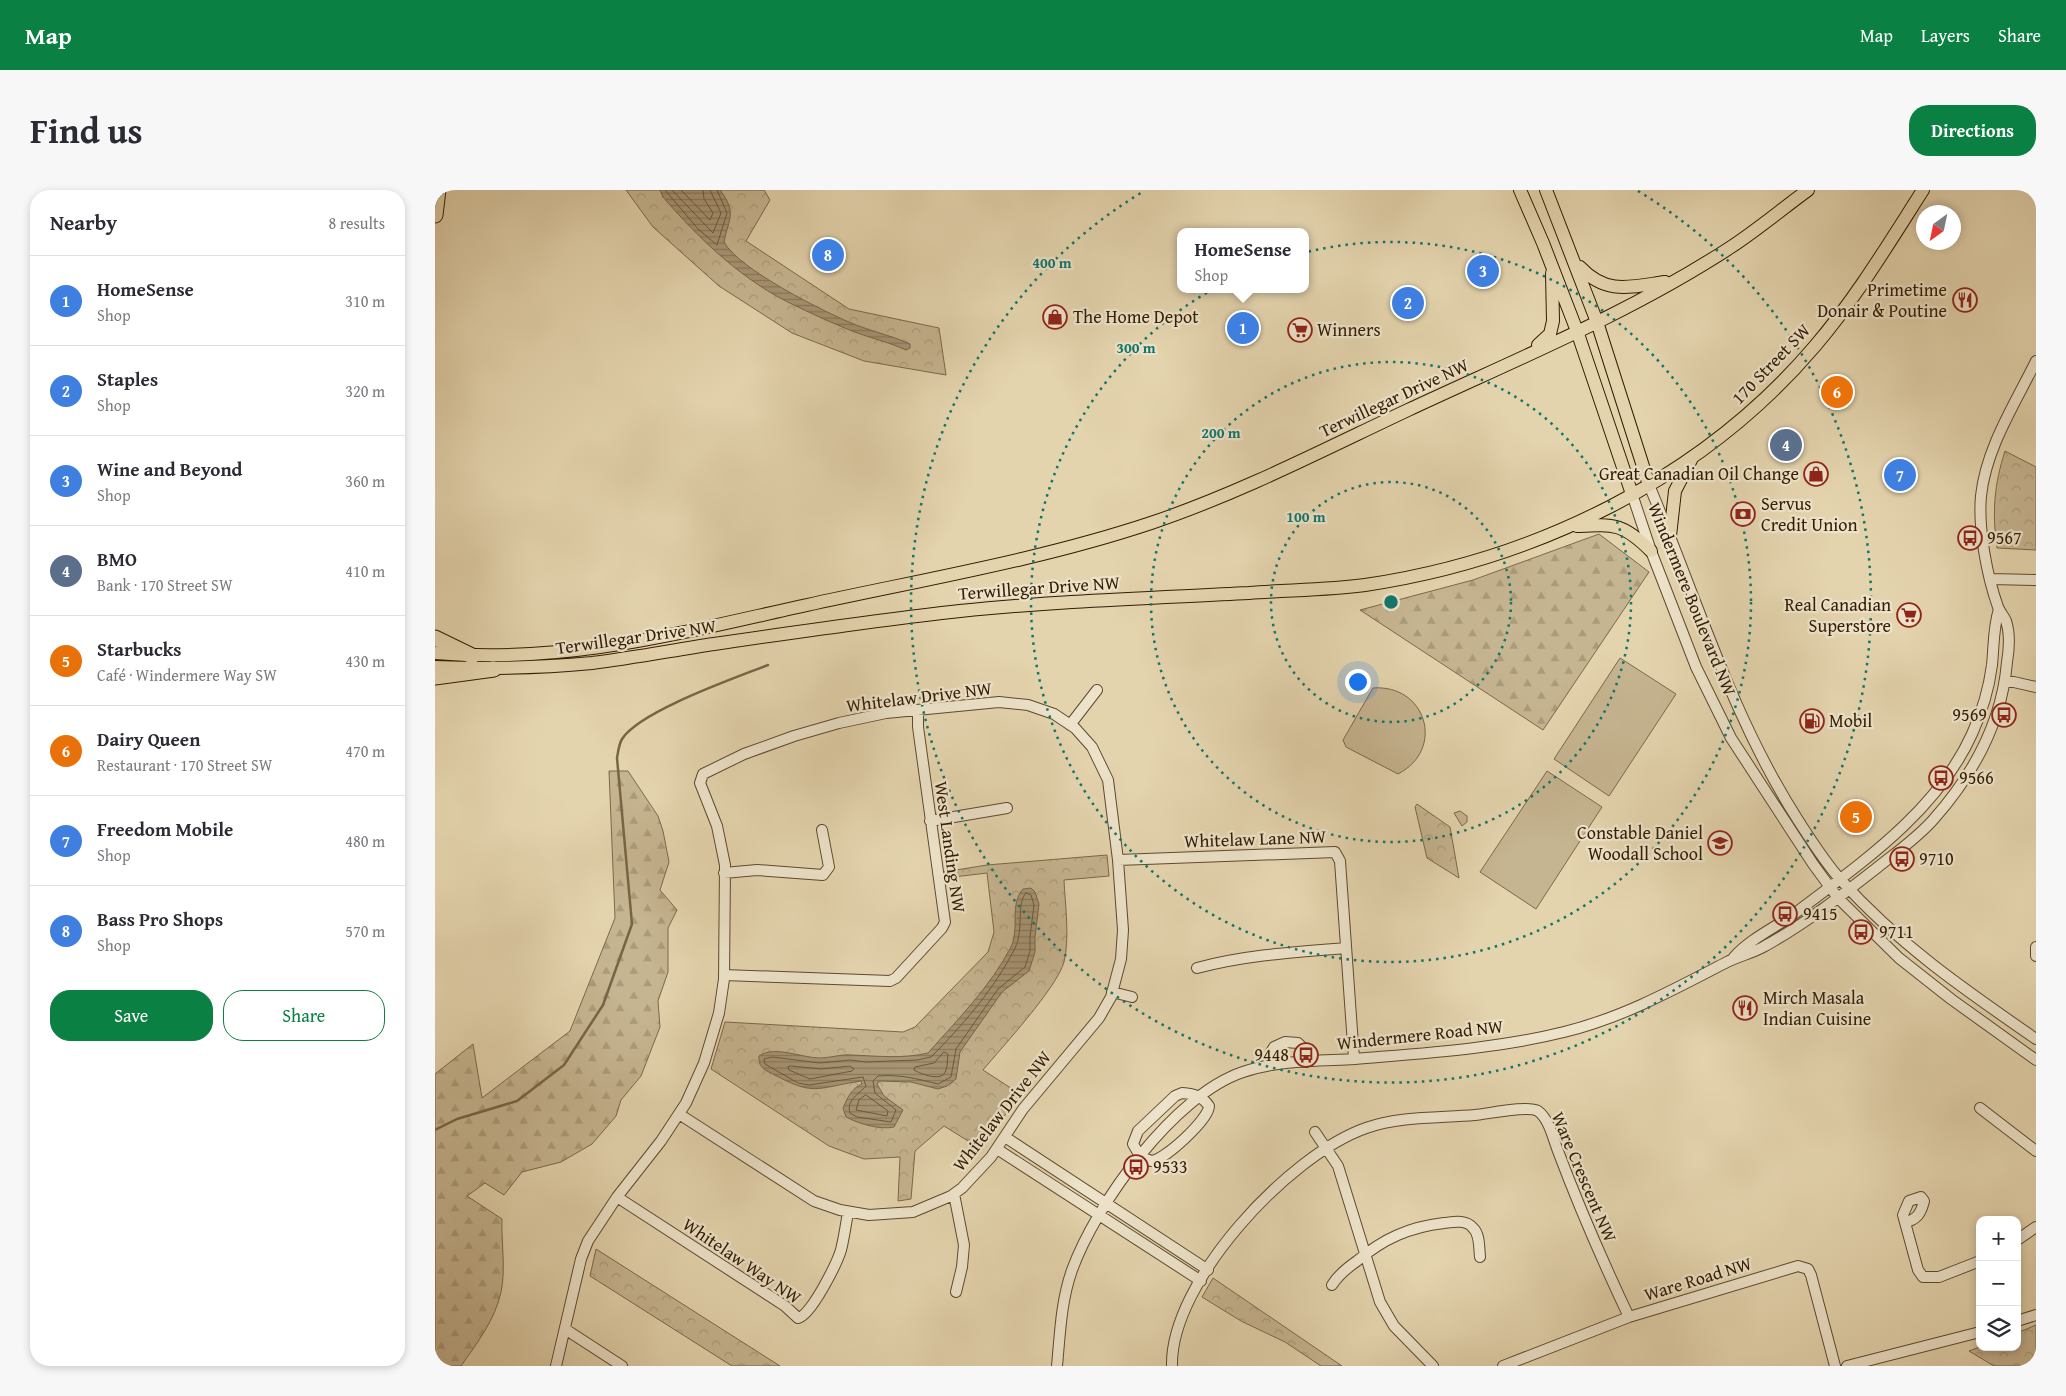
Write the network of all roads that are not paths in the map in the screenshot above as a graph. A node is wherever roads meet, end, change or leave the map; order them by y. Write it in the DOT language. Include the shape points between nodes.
graph roads {
  1 [pos="438,190"];
  2 [pos="1520,190"];
  3 [pos="1546,190"];
  4 [pos="1808,190"];
  5 [pos="1923,190"];
  6 [pos="435,215"];
  7 [pos="1576,263"];
  8 [pos="1552,266"];
  9 [pos="1675,281"];
  10 [pos="1597,322"];
  11 [pos="1577,331"];
  12 [pos="1531,353"];
  13 [pos="2036,361"];
  14 [pos="1692,457"];
  15 [pos="1649,485"];
  16 [pos="1632,494"];
  17 [pos="1572,526"];
  18 [pos="1670,536"];
  19 [pos="1651,551"];
  20 [pos="1991,579"];
  21 [pos="2036,580"];
  22 [pos="1999,609"];
  23 [pos="435,638"];
  24 [pos="435,653"];
  25 [pos="472,656"];
  26 [pos="435,666"];
  27 [pos="494,669"];
  28 [pos="435,677"];
  29 [pos="2005,680"];
  30 [pos="2036,687"];
  31 [pos="1097,690"];
  32 [pos="918,710"];
  33 [pos="1070,725"];
  34 [pos="1007,808"];
  35 [pos="930,821"];
  36 [pos="822,830"];
  37 [pos="1118,860"];
  38 [pos="725,873"];
  39 [pos="1839,878"];
  40 [pos="1829,886"];
  41 [pos="1850,889"];
  42 [pos="1839,898"];
  43 [pos="2036,947"];
  44 [pos="1346,948"];
  45 [pos="2036,956"];
  46 [pos="1731,960"];
  47 [pos="1197,968"];
  48 [pos="724,975"];
  49 [pos="1112,992"];
  50 [pos="1132,997"];
  51 [pos="2036,1039"];
  52 [pos="1354,1059"];
  53 [pos="2036,1060"];
  54 [pos="1306,1062"];
  55 [pos="1272,1065"];
  56 [pos="1199,1097"];
  57 [pos="1980,1108"];
  58 [pos="679,1114"];
  59 [pos="1315,1132"];
  60 [pos="1005,1137"];
  61 [pos="1327,1147"];
  62 [pos="997,1149"];
  63 [pos="2036,1151"];
  64 [pos="1140,1156"];
  65 [pos="954,1194"];
  66 [pos="617,1197"];
  67 [pos="1107,1204"];
  68 [pos="848,1212"];
  69 [pos="1099,1215"];
  70 [pos="1905,1222"];
  71 [pos="2036,1227"];
  72 [pos="2021,1237"];
  73 [pos="1364,1254"];
  74 [pos="1480,1257"];
  75 [pos="1976,1263"];
  76 [pos="1208,1270"];
  77 [pos="1201,1281"];
  78 [pos="1332,1285"];
  79 [pos="956,1292"];
  80 [pos="2036,1315"];
  81 [pos="1629,1318"];
  82 [pos="2021,1320"];
  83 [pos="565,1329"];
  84 [pos="1976,1333"];
  85 [pos="556,1366"];
  86 [pos="622,1366"];
  87 [pos="1057,1366"];
  88 [pos="1172,1366"];
  89 [pos="1433,1366"];
  90 [pos="1503,1366"];
  91 [pos="1835,1366"];
  92 [pos="1847,1366"];
  1 -- 6 [label="highway"];
  2 -- 8 [label="main road, Windermere Boulevard NW"];
  3 -- 7 [label="main road, Windermere Boulevard NW"];
  4 -- 9 [label="main road" via="1731,247"];
  5 -- 14 [label="main road, 170 Street SW" via="1850,301 1816,345 1784,381 1726,433"];
  7 -- 9 [label="main road" via="1589,277 1607,286 1631,287"];
  7 -- 10 [label="main road, Windermere Boulevard NW"];
  8 -- 11 [label="main road, Windermere Boulevard NW"];
  8 -- 12 [label="main road" via="1553,321 1550,334"];
  9 -- 10 [label="main road"];
  10 -- 11 [label="main road, Terwillegar Drive NW"];
  10 -- 15 [label="main road, Windermere Boulevard NW"];
  11 -- 12 [label="main road, Terwillegar Drive NW"];
  11 -- 16 [label="main road, Windermere Boulevard NW"];
  12 -- 25 [label="main road, Terwillegar Drive NW" via="1206,503 1149,524 1089,541 638,643 590,650"];
  13 -- 20 [label="street, Windermere Road NW" via="1996,441 1984,475 1980,511"];
  14 -- 15 [label="main road, 170 Street SW"];
  14 -- 18 [label="main road" via="1675,491"];
  15 -- 16 [label="main road, 170 Street SW"];
  15 -- 18 [label="street, Windermere Boulevard NW"];
  16 -- 17 [label="main road, Terwillegar Drive NW"];
  16 -- 19 [label="street, Windermere Boulevard NW"];
  17 -- 19 [label="main road" via="1609,524 1639,539"];
  17 -- 27 [label="main road, Terwillegar Drive NW" via="1504,552 1433,572 1365,585 974,610 897,618 597,662"];
  18 -- 39 [label="street, Windermere Boulevard NW" via="1735,706 1758,753 1784,798"];
  19 -- 40 [label="street, Windermere Boulevard NW" via="1696,666 1731,738 1761,788"];
  20 -- 21 [label="street"];
  20 -- 22 [label="street, Windermere Road NW"];
  22 -- 29 [label="street, Windermere Road NW" via="2007,624"];
  22 -- 39 [label="street, Windermere Road NW" via="1994,625 1989,684 1980,716 1963,754 1920,811"];
  23 -- 25 [label="highway"];
  24 -- 25 [label="main road, Terwillegar Drive NW"];
  26 -- 27 [label="main road, Terwillegar Drive NW"];
  27 -- 28 [label="highway"];
  29 -- 30 [label="street"];
  29 -- 41 [label="street, Windermere Road NW" via="1988,739 1953,797 1919,835"];
  31 -- 33 [label="street"];
  32 -- 33 [label="street, Whitelaw Drive NW" via="999,702 1028,704 1054,714"];
  32 -- 35 [label="street, West Landing NW"];
  32 -- 38 [label="street, Whitelaw Drive NW" via="839,723 794,736 744,754 703,774 700,783 717,826"];
  33 -- 37 [label="street, Whitelaw Drive NW" via="1092,747 1104,768"];
  34 -- 35 [label="street"];
  35 -- 48 [label="street, West Landing NW" via="945,922 896,978 872,982"];
  36 -- 38 [label="street" via="829,867 823,875 757,870"];
  37 -- 44 [label="street, Whitelaw Lane NW" via="1335,852 1340,861"];
  37 -- 49 [label="street, Whitelaw Drive NW" via="1123,930 1121,959"];
  38 -- 48 [label="street"];
  39 -- 40 [label="street, Windermere Road NW"];
  39 -- 41 [label="street, Windermere Boulevard NW"];
  40 -- 42 [label="street, Windermere Boulevard NW"];
  40 -- 46 [label="street, Windermere Road NW" via="1797,912 1745,945"];
  41 -- 42 [label="street, Windermere Road NW"];
  41 -- 51 [label="street, Windermere Boulevard NW" via="1945,976"];
  42 -- 46 [label="street, Windermere Road NW" via="1763,948"];
  42 -- 53 [label="street, Windermere Boulevard NW" via="1899,958 1951,1000"];
  43 -- 45 [label="street"];
  44 -- 47 [label="street" via="1259,955"];
  44 -- 52 [label="street, Whitelaw Lane NW"];
  46 -- 52 [label="street, Windermere Road NW" via="1668,993 1568,1032 1461,1051"];
  48 -- 58 [label="street" via="719,1013 704,1063"];
  49 -- 50 [label="street"];
  49 -- 60 [label="street, Whitelaw Drive NW" via="1099,1018 1047,1077"];
  52 -- 54 [label="street, Windermere Road NW"];
  54 -- 55 [label="street, Windermere Road NW"];
  54 -- 55 [label="street" via="1305,1050 1298,1043 1285,1042 1271,1052"];
  55 -- 56 [label="street, Windermere Road NW" via="1225,1079"];
  56 -- 64 [label="street, Windermere Road NW"];
  56 -- 64 [label="street" via="1182,1093 1153,1116 1134,1138 1134,1148"];
  56 -- 64 [label="street" via="1209,1106 1207,1116 1162,1158 1151,1161"];
  57 -- 63 [label="street"];
  58 -- 66 [label="street"];
  58 -- 68 [label="street, Whitelaw Drive NW" via="814,1201"];
  59 -- 61 [label="street"];
  60 -- 62 [label="street, Whitelaw Drive NW"];
  60 -- 67 [label="street"];
  61 -- 73 [label="street" via="1339,1171"];
  61 -- 76 [label="street, Ware Crescent NW" via="1245,1217"];
  61 -- 81 [label="street, Ware Crescent NW" via="1352,1133 1381,1124 1527,1108 1539,1112 1549,1127 1585,1221"];
  62 -- 65 [label="street, Whitelaw Drive NW"];
  62 -- 69 [label="street"];
  64 -- 67 [label="street, Windermere Road NW"];
  65 -- 68 [label="street, Whitelaw Drive NW" via="898,1214"];
  65 -- 79 [label="street" via="964,1245"];
  66 -- 68 [label="street, Whitelaw Way NW" via="785,1306 798,1318 806,1314 832,1272 841,1251"];
  66 -- 83 [label="street" via="584,1249"];
  67 -- 69 [label="street, Windermere Road NW"];
  67 -- 76 [label="street"];
  69 -- 77 [label="street"];
  69 -- 87 [label="street, Windermere Road NW" via="1082,1246 1068,1285 1061,1315"];
  70 -- 75 [label="street" via="1918,1270 1923,1277 1939,1277"];
  71 -- 72 [label="street"];
  73 -- 74 [label="street" via="1404,1231 1459,1222 1475,1229"];
  73 -- 78 [label="street"];
  73 -- 89 [label="street" via="1375,1291 1387,1316"];
  76 -- 77 [label="street, Ware Crescent NW"];
  77 -- 88 [label="street, Ware Crescent NW" via="1175,1334"];
  80 -- 82 [label="street"];
  81 -- 90 [label="street, Ware Road NW"];
  81 -- 91 [label="street, Ware Road NW" via="1804,1267 1811,1275"];
  83 -- 85 [label="street"];
  83 -- 86 [label="street"];
  84 -- 92 [label="street"];
}
